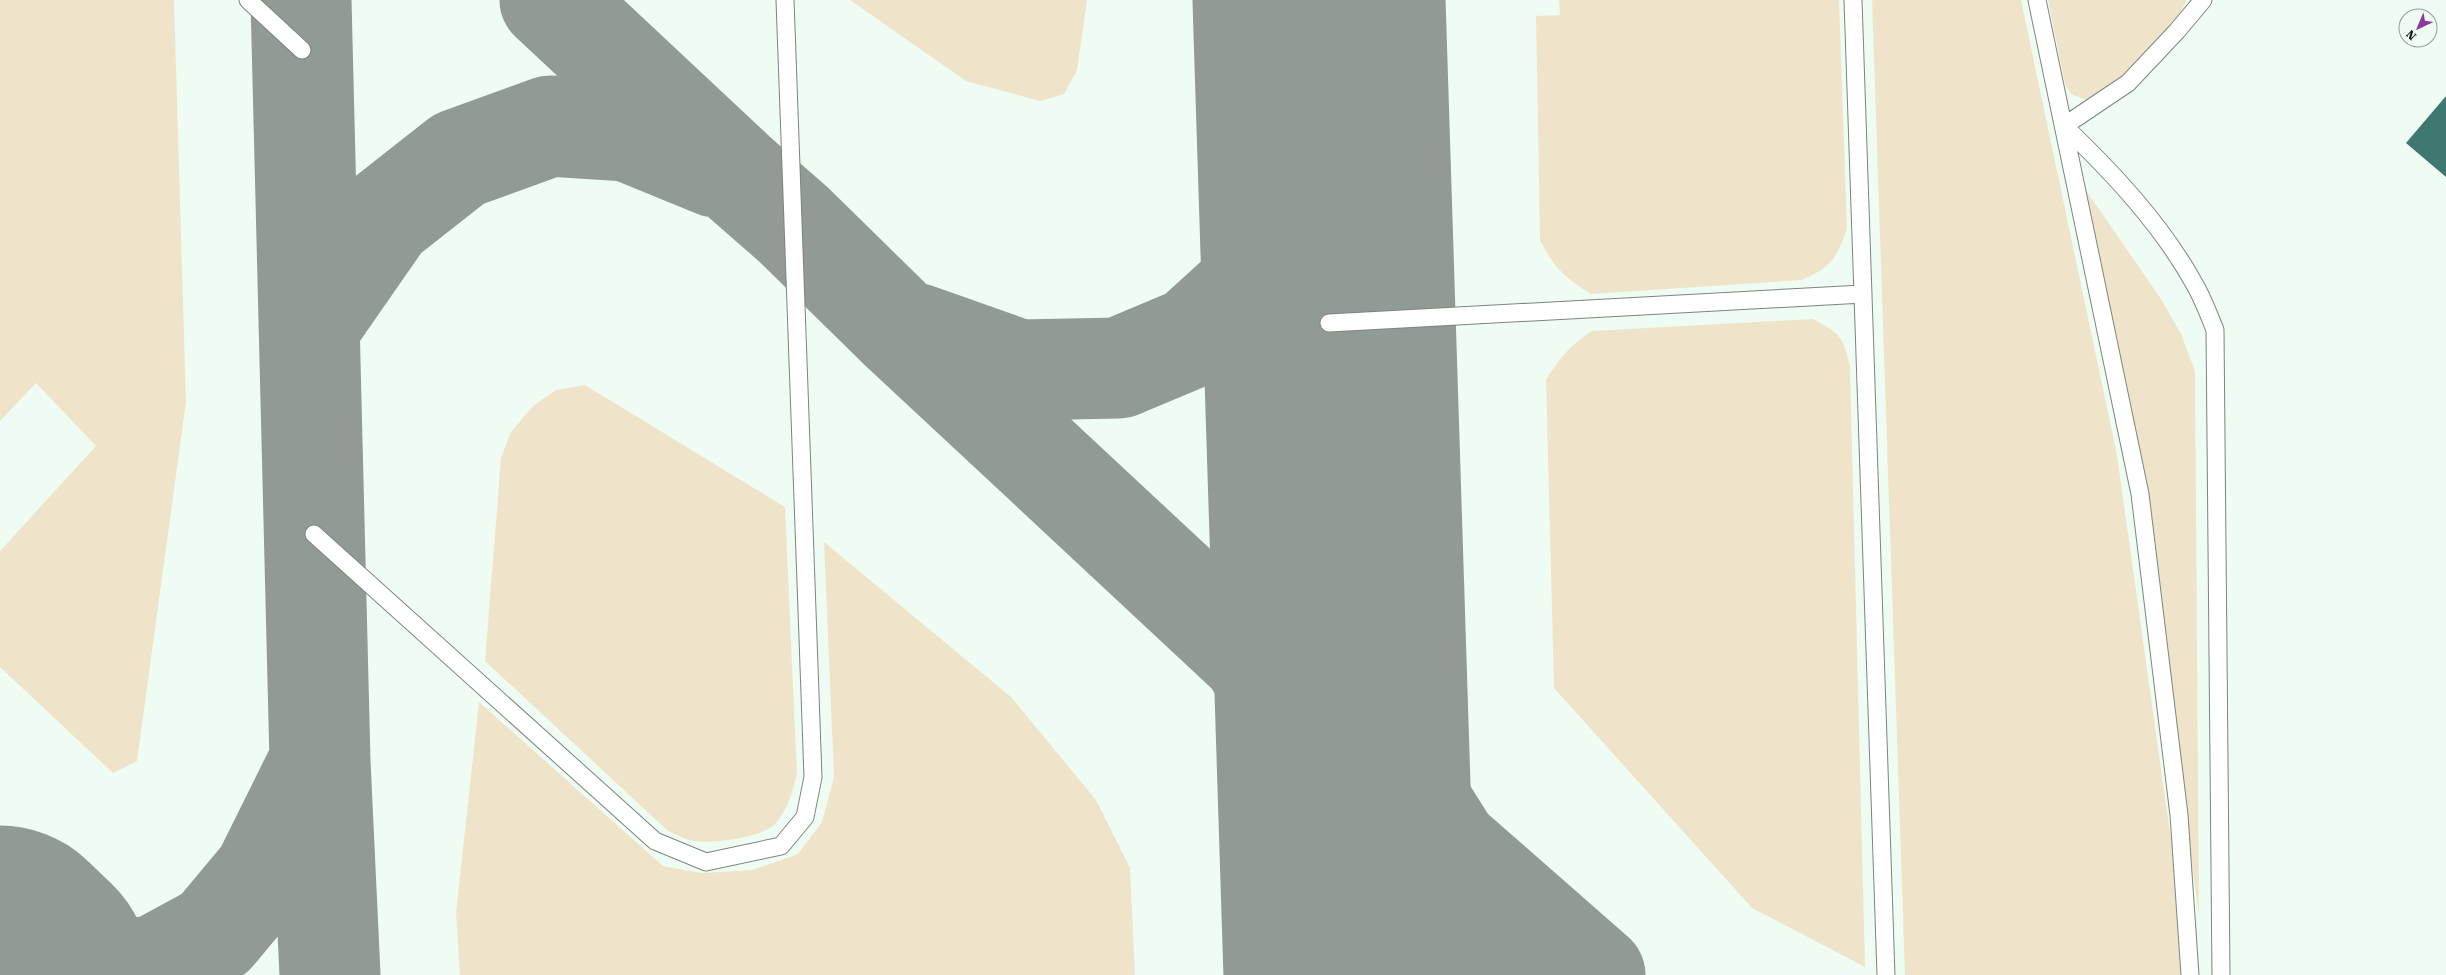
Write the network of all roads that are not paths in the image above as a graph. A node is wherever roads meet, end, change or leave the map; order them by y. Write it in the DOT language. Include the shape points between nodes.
graph roads {
  1 [pos="248,0"];
  2 [pos="785,0"];
  3 [pos="1853,0"];
  4 [pos="2037,0"];
  5 [pos="2204,0"];
  6 [pos="302,50"];
  7 [pos="2064,126"];
  8 [pos="1863,294"];
  9 [pos="1329,323"];
  10 [pos="314,534"];
  11 [pos="1886,975"];
  12 [pos="2190,975"];
  13 [pos="2221,975"];
  1 -- 6 [label="lane"];
  2 -- 10 [label="lane" via="813,777 805,817 781,846 706,862 655,842"];
  3 -- 8 [label="lane"];
  4 -- 7 [label="lane"];
  5 -- 7 [label="lane" via="2128,83"];
  7 -- 12 [label="lane" via="2140,494 2179,815"];
  7 -- 13 [label="lane" via="2113,173 2152,221 2196,285 2215,330"];
  8 -- 9 [label="lane"];
  8 -- 11 [label="lane"];
}
